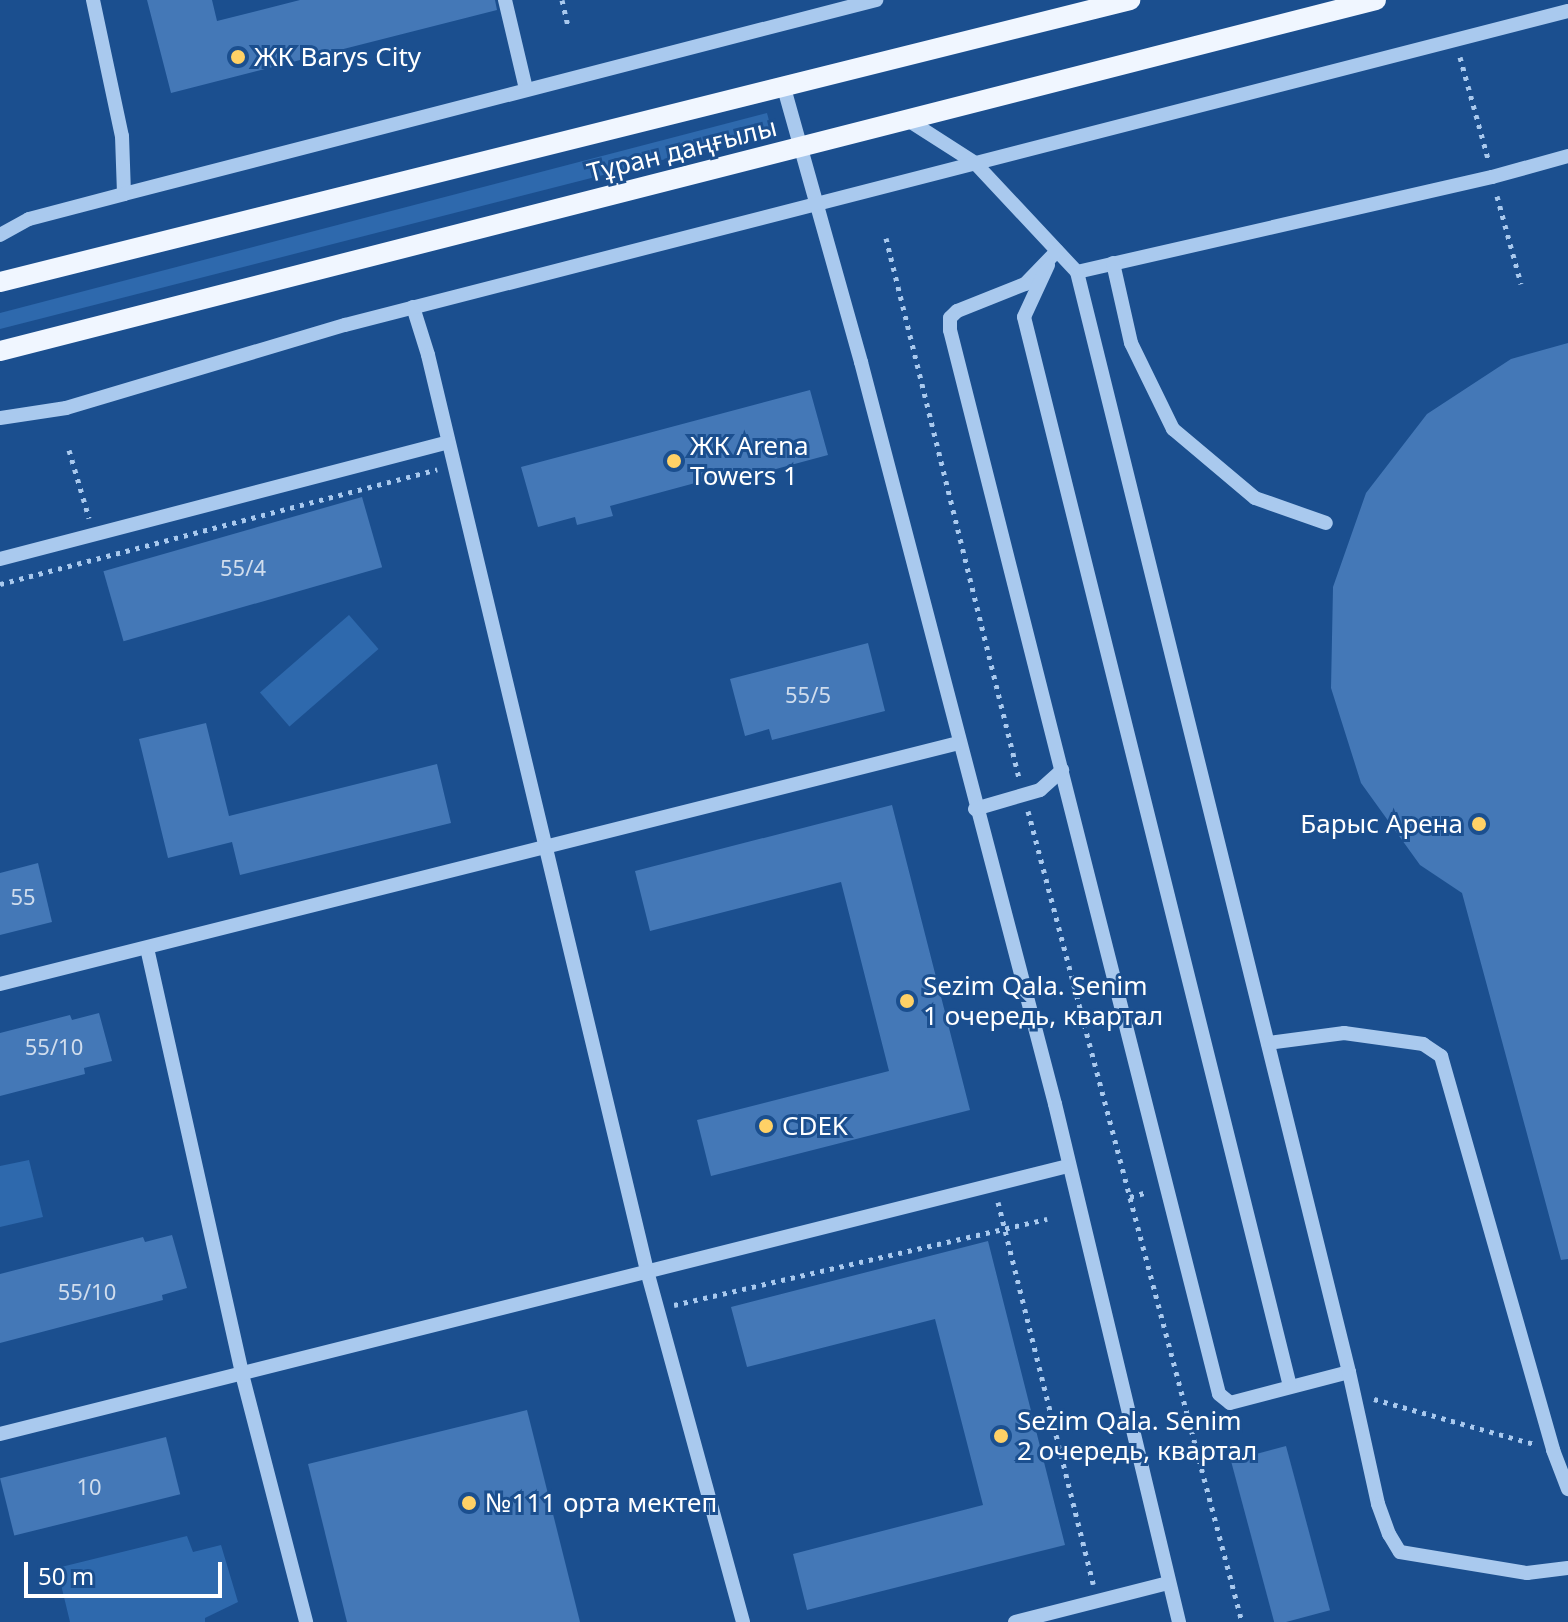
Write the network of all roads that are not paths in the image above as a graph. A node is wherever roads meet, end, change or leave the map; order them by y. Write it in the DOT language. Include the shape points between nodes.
graph roads {
  1 [pos="93,0"];
  2 [pos="505,0"];
  3 [pos="876,0"];
  4 [pos="1130,0"];
  5 [pos="1376,0"];
  6 [pos="845,4"];
  7 [pos="1568,11"];
  8 [pos="784,88"];
  9 [pos="526,89"];
  10 [pos="908,120"];
  11 [pos="800,147"];
  12 [pos="1568,156"];
  13 [pos="975,163"];
  14 [pos="124,194"];
  15 [pos="815,204"];
  16 [pos="0,235"];
  17 [pos="1054,254"];
  18 [pos="1113,263"];
  19 [pos="1077,272"];
  20 [pos="0,282"];
  21 [pos="413,307"];
  22 [pos="0,351"];
  23 [pos="0,418"];
  24 [pos="448,442"];
  25 [pos="1326,523"];
  26 [pos="0,559"];
  27 [pos="959,743"];
  28 [pos="1062,770"];
  29 [pos="975,809"];
  30 [pos="544,849"];
  31 [pos="147,948"];
  32 [pos="0,984"];
  33 [pos="1268,1043"];
  34 [pos="1068,1166"];
  35 [pos="647,1271"];
  36 [pos="1349,1372"];
  37 [pos="242,1374"];
  38 [pos="1290,1386"];
  39 [pos="0,1434"];
  40 [pos="1568,1489"];
  41 [pos="1568,1568"];
  42 [pos="1168,1583"];
  43 [pos="306,1622"];
  44 [pos="743,1622"];
  45 [pos="1015,1622"];
  46 [pos="1179,1622"];
  1 -- 14 [label="lane" via="122,136"];
  2 -- 9 [label="lane"];
  3 -- 6 [label="lane"];
  4 -- 8 [label="main road, Тұран даңғылы"];
  5 -- 10 [label="main road, Тұран даңғылы"];
  6 -- 9 [label="lane"];
  7 -- 13 [label="lane"];
  8 -- 11 [label="lane"];
  8 -- 20 [label="main road, Тұран даңғылы"];
  9 -- 14 [label="lane"];
  10 -- 11 [label="main road, Тұран даңғылы"];
  10 -- 13 [label="lane"];
  11 -- 15 [label="lane"];
  11 -- 22 [label="main road, Тұран даңғылы"];
  12 -- 18 [label="lane"];
  13 -- 15 [label="lane"];
  13 -- 17 [label="lane"];
  14 -- 16 [label="lane" via="29,219"];
  15 -- 21 [label="lane"];
  15 -- 27 [label="lane"];
  17 -- 19 [label="lane"];
  17 -- 28 [label="lane" via="1025,284 957,311 950,318 950,330"];
  17 -- 38 [label="lane" via="1024,317"];
  18 -- 19 [label="lane"];
  18 -- 25 [label="lane" via="1131,343 1173,429 1255,498"];
  19 -- 33 [label="lane"];
  21 -- 23 [label="lane" via="66,408"];
  21 -- 24 [label="lane"];
  24 -- 26 [label="lane"];
  24 -- 30 [label="lane"];
  27 -- 29 [label="lane"];
  27 -- 30 [label="lane"];
  28 -- 29 [label="lane" via="1047,786"];
  28 -- 38 [label="lane" via="1219,1394 1230,1403"];
  29 -- 34 [label="lane"];
  30 -- 31 [label="lane"];
  30 -- 35 [label="lane"];
  31 -- 32 [label="lane"];
  31 -- 37 [label="lane"];
  33 -- 36 [label="lane"];
  33 -- 40 [label="lane" via="1344,1033 1423,1044 1441,1056"];
  34 -- 35 [label="lane"];
  34 -- 42 [label="lane"];
  35 -- 37 [label="lane"];
  35 -- 44 [label="lane"];
  36 -- 38 [label="lane"];
  36 -- 41 [label="lane" via="1378,1504 1400,1552 1527,1573"];
  37 -- 39 [label="lane"];
  37 -- 43 [label="lane"];
  42 -- 45 [label="lane"];
  42 -- 46 [label="lane"];
}
